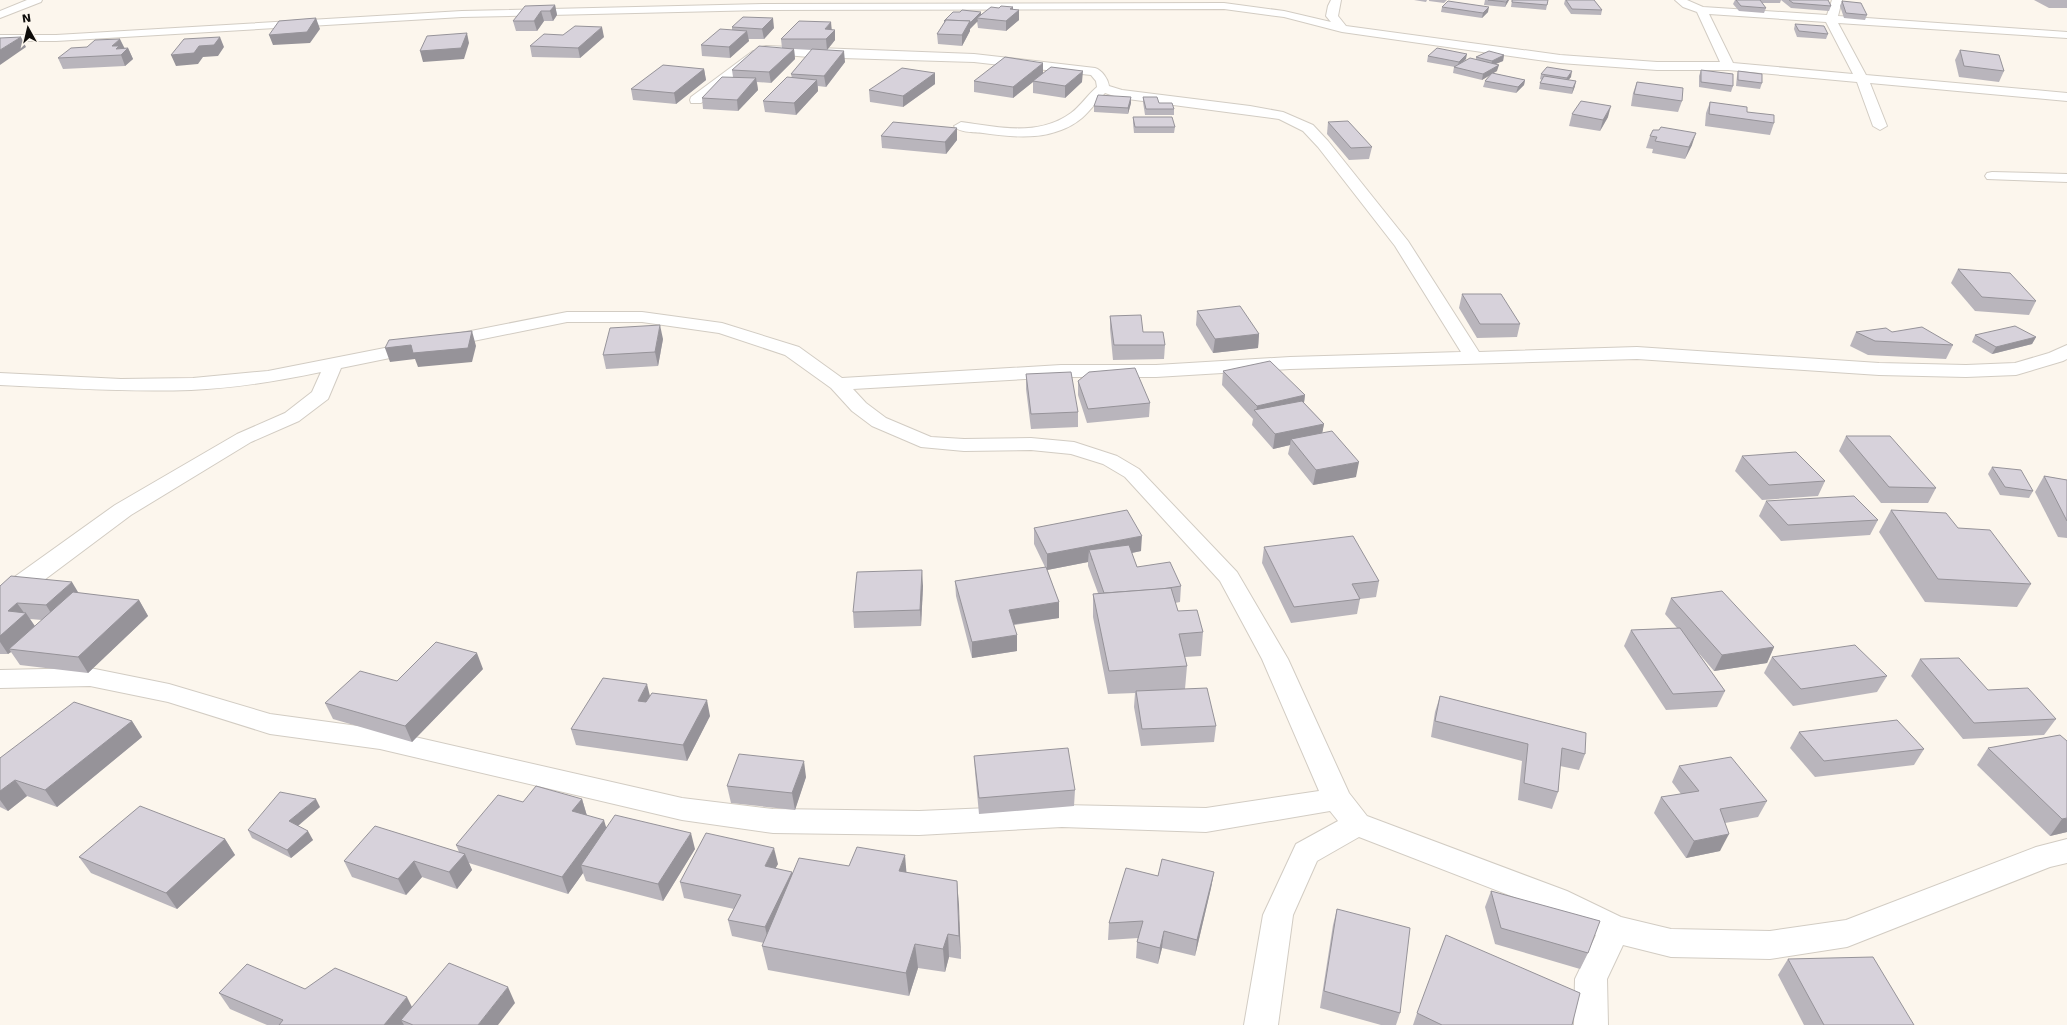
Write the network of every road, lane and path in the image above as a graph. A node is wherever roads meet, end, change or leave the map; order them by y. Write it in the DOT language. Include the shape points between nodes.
graph roads {
  1 [pos="37,0"];
  2 [pos="587,0"];
  3 [pos="1336,0"];
  4 [pos="1680,0"];
  5 [pos="1837,0"];
  6 [pos="1027,4"];
  7 [pos="818,7"];
  8 [pos="1702,10"];
  9 [pos="574,12"];
  10 [pos="0,15"];
  11 [pos="1831,20"];
  12 [pos="804,21"];
  13 [pos="1342,29"];
  14 [pos="2067,35"];
  15 [pos="0,38"];
  16 [pos="782,38"];
  17 [pos="763,50"];
  18 [pos="1728,66"];
  19 [pos="1862,79"];
  20 [pos="1102,88"];
  21 [pos="2067,97"];
  22 [pos="696,100"];
  23 [pos="961,126"];
  24 [pos="1880,126"];
  25 [pos="1992,176"];
  26 [pos="2067,178"];
  27 [pos="2067,351"];
  28 [pos="1474,358"];
  29 [pos="333,365"];
  30 [pos="0,379"];
  31 [pos="838,384"];
  32 [pos="0,601"];
  33 [pos="0,679"];
  34 [pos="1337,799"];
  35 [pos="1357,824"];
  36 [pos="2067,851"];
  37 [pos="1615,929"];
  38 [pos="1261,1025"];
  39 [pos="1591,1025"];
  1 -- 10 [label="street"];
  2 -- 9 [label="street"];
  3 -- 13 [label="street" via="1332,16"];
  4 -- 8 [label="street"];
  5 -- 11 [label="street"];
  6 -- 7 [label="street"];
  6 -- 13 [label="street" via="1224,6 1262,10"];
  7 -- 9 [label="street"];
  7 -- 12 [label="street"];
  8 -- 11 [label="street"];
  8 -- 18 [label="street"];
  9 -- 15 [label="street" via="462,14 79,37"];
  11 -- 14 [label="street"];
  11 -- 19 [label="street"];
  13 -- 18 [label="street" via="1567,59 1657,66"];
  16 -- 17 [label="street"];
  17 -- 20 [label="street" via="974,58 1030,63 1094,72 1102,80"];
  17 -- 22 [label="street"];
  18 -- 19 [label="street"];
  19 -- 21 [label="street"];
  19 -- 24 [label="street"];
  20 -- 23 [label="street" via="1077,115 1056,128 1023,134"];
  20 -- 28 [label="street" via="1145,98 1283,116 1308,128 1402,244"];
  25 -- 26 [label="street"];
  27 -- 28 [label="street" via="2016,369 1966,371 1880,369 1636,353"];
  28 -- 31 [label="street" via="1290,363 1156,371 1061,371"];
  29 -- 30 [label="street" via="268,377 193,384 121,385"];
  29 -- 31 [label="street" via="567,317 642,317 722,328 792,351"];
  29 -- 32 [label="street" via="321,395 292,417 244,438 123,510 14,588"];
  31 -- 34 [label="street" via="859,407 879,422 928,443 1031,444 1074,448 1110,460 1132,473 1229,577 1275,659"];
  33 -- 34 [label="street" via="90,677 169,693 270,724 380,739 682,809 773,821 919,823 1062,816 1206,820"];
  34 -- 35 [label="street"];
  35 -- 37 [label="street" via="1556,900"];
  35 -- 38 [label="street" via="1306,853 1278,915"];
  36 -- 37 [label="street" via="2046,856 1847,933 1770,945 1671,943"];
  37 -- 39 [label="street" via="1591,979"];
}
